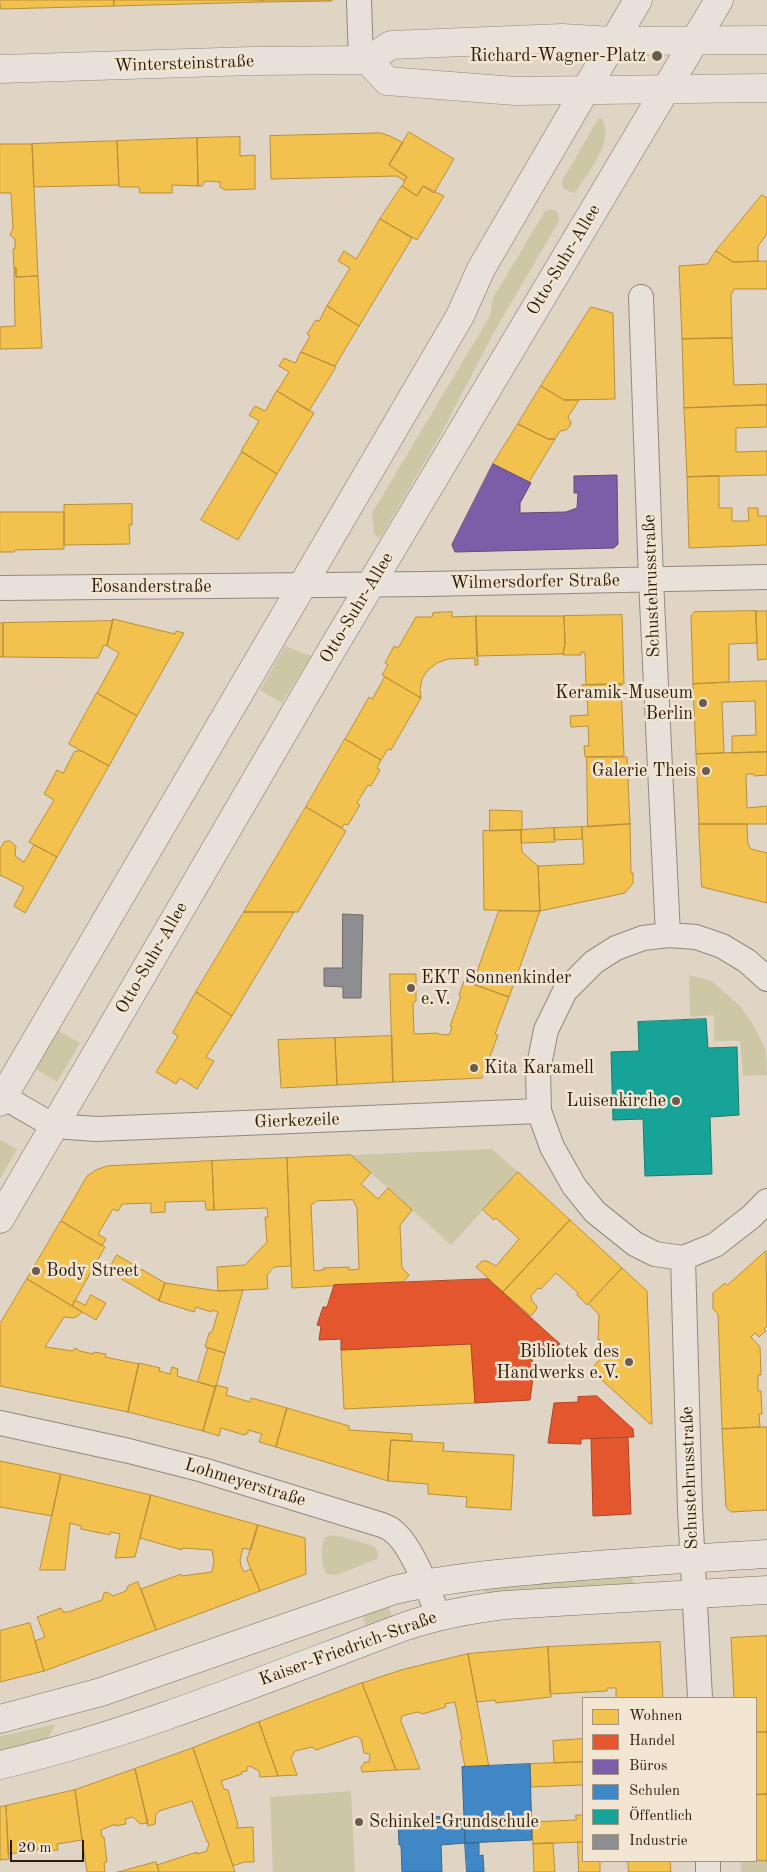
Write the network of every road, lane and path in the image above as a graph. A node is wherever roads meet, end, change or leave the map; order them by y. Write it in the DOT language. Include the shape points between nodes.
graph roads {
  1 [pos="359,0"];
  2 [pos="638,0"];
  3 [pos="719,0"];
  4 [pos="767,40"];
  5 [pos="612,41"];
  6 [pos="694,41"];
  7 [pos="365,61"];
  8 [pos="0,69"];
  9 [pos="767,88"];
  10 [pos="584,90"];
  11 [pos="666,90"];
  12 [pos="641,297"];
  13 [pos="767,577"];
  14 [pos="651,580"];
  15 [pos="370,585"];
  16 [pos="303,586"];
  17 [pos="0,588"];
  18 [pos="668,935"];
  19 [pos="767,979"];
  20 [pos="1,1098"];
  21 [pos="539,1111"];
  22 [pos="54,1126"];
  23 [pos="767,1201"];
  24 [pos="0,1220"];
  25 [pos="683,1258"];
  26 [pos="0,1423"];
  27 [pos="767,1554"];
  28 [pos="692,1558"];
  29 [pos="426,1583"];
  30 [pos="767,1590"];
  31 [pos="695,1594"];
  32 [pos="438,1615"];
  33 [pos="700,1697"];
  34 [pos="0,1719"];
  35 [pos="0,1765"];
  1 -- 7 [label="street"];
  2 -- 5 [label="main road"];
  3 -- 6 [label="main road, Otto-Suhr-Allee"];
  4 -- 6 [label="main road, Wintersteinstraße"];
  5 -- 6 [label="main road, Wintersteinstraße"];
  5 -- 7 [label="main road, Wintersteinstraße" via="562,38 392,46"];
  5 -- 10 [label="main road"];
  6 -- 11 [label="main road, Otto-Suhr-Allee"];
  7 -- 8 [label="main road, Wintersteinstraße"];
  7 -- 10 [label="main road" via="387,81 507,91"];
  9 -- 11 [label="main road"];
  10 -- 11 [label="main road"];
  10 -- 16 [label="main road" via="481,269 460,316"];
  11 -- 15 [label="main road, Otto-Suhr-Allee"];
  12 -- 14 [label="street, Schustehrusstraße"];
  13 -- 14 [label="street, Wilmersdorfer Straße"];
  14 -- 15 [label="street, Wilmersdorfer Straße"];
  14 -- 18 [label="street, Schustehrusstraße"];
  15 -- 16 [label="street, Wilmersdorfer Straße"];
  15 -- 22 [label="main road, Otto-Suhr-Allee"];
  16 -- 17 [label="street, Eosanderstraße"];
  16 -- 20 [label="main road"];
  18 -- 19 [label="street" via="696,937 722,946 747,960"];
  18 -- 21 [label="street" via="643,938 616,948 594,962 565,991 546,1030 538,1070"];
  20 -- 22 [label="street"];
  21 -- 22 [label="street, Gierkezeile" via="114,1129"];
  21 -- 25 [label="street" via="552,1148 574,1186 595,1212 635,1244 656,1254"];
  22 -- 24 [label="main road, Otto-Suhr-Allee"];
  23 -- 25 [label="street" via="715,1245"];
  25 -- 28 [label="street, Schustehrusstraße"];
  26 -- 29 [label="street, Lohmeyerstraße" via="203,1470 382,1525 394,1531 402,1541"];
  27 -- 28 [label="main road, Kaiser-Friedrich-Straße"];
  28 -- 29 [label="main road, Kaiser-Friedrich-Straße" via="565,1566"];
  28 -- 31 [label="street, Schustehrusstraße"];
  29 -- 32 [label="street, Lohmeyerstraße"];
  29 -- 34 [label="main road, Kaiser-Friedrich-Straße" via="394,1590 100,1692"];
  30 -- 31 [label="main road, Kaiser-Friedrich-Straße"];
  31 -- 32 [label="main road, Kaiser-Friedrich-Straße" via="505,1606"];
  31 -- 33 [label="street, Schustehrusstraße"];
  32 -- 35 [label="main road, Kaiser-Friedrich-Straße" via="169,1716 44,1755"];
}
